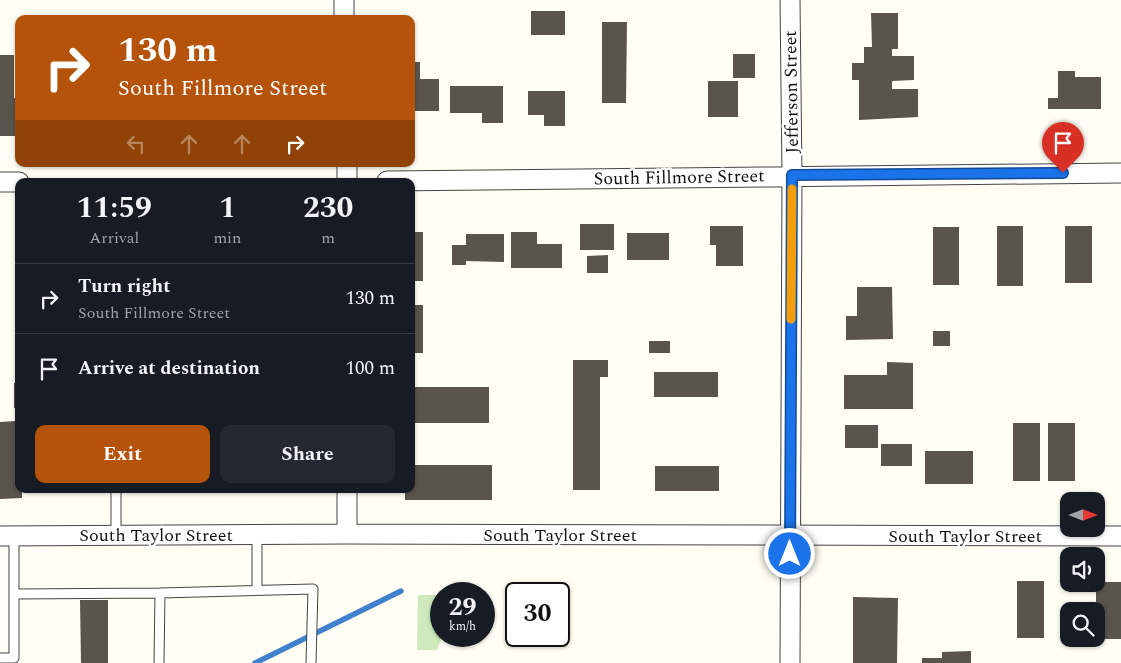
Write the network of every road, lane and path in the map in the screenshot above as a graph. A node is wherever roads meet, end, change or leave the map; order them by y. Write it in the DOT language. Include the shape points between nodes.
graph roads {
  1 [pos="344,0"];
  2 [pos="790,0"];
  3 [pos="344,15"];
  4 [pos="1121,173"];
  5 [pos="792,175"];
  6 [pos="415,181"];
  7 [pos="0,182"];
  8 [pos="15,182"];
  9 [pos="116,493"];
  10 [pos="348,493"];
  11 [pos="257,534"];
  12 [pos="348,534"];
  13 [pos="7,536"];
  14 [pos="116,536"];
  15 [pos="790,536"];
  16 [pos="1121,536"];
  17 [pos="257,590"];
  18 [pos="160,593"];
  19 [pos="14,594"];
  20 [pos="0,658"];
  21 [pos="16,660"];
  22 [pos="159,663"];
  23 [pos="311,663"];
  24 [pos="790,663"];
  1 -- 3 [label="street"];
  2 -- 5 [label="street, Jefferson Street"];
  4 -- 5 [label="street, South Fillmore Street"];
  5 -- 6 [label="street, South Fillmore Street"];
  5 -- 15 [label="street, Jefferson Street"];
  7 -- 8 [label="street"];
  9 -- 14 [label="lane"];
  10 -- 12 [label="street"];
  11 -- 12 [label="street, South Taylor Street"];
  11 -- 14 [label="street, South Taylor Street"];
  11 -- 17 [label="lane"];
  12 -- 15 [label="street, South Taylor Street"];
  13 -- 14 [label="street, South Taylor Street"];
  13 -- 19 [label="lane"];
  15 -- 16 [label="street, South Taylor Street"];
  15 -- 24 [label="street, Jefferson Street"];
  17 -- 18 [label="lane"];
  17 -- 23 [label="lane" via="313,589"];
  18 -- 19 [label="lane"];
  18 -- 22 [label="lane"];
  19 -- 21 [label="lane"];
  20 -- 21 [label="lane"];
}
